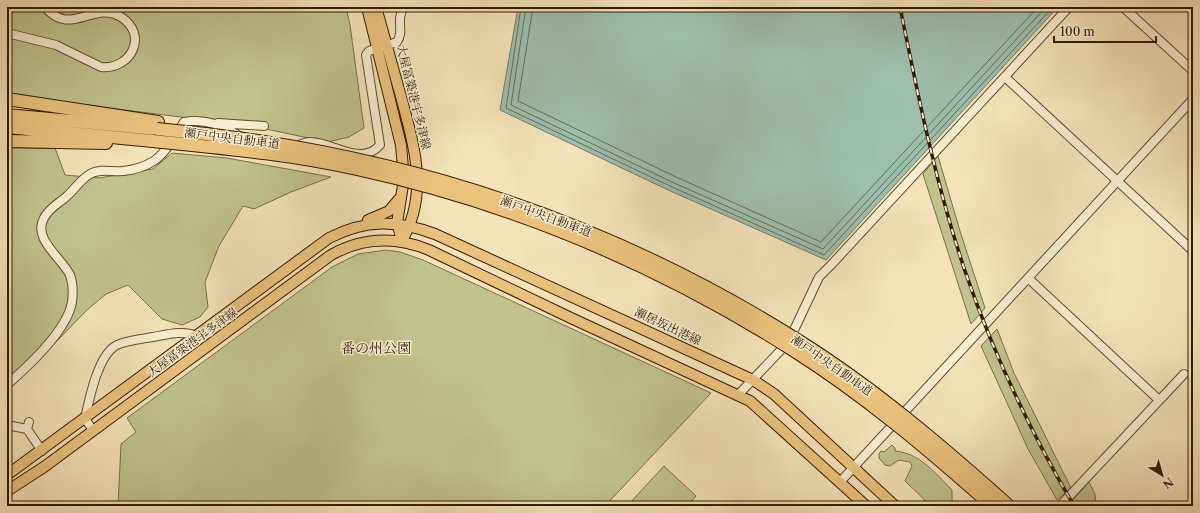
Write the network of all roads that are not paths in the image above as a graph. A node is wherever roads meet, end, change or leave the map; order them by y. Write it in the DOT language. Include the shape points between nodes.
graph roads {
  1 [pos="45,7"];
  2 [pos="367,7"];
  3 [pos="376,7"];
  4 [pos="404,7"];
  5 [pos="1069,7"];
  6 [pos="1123,7"];
  7 [pos="7,33"];
  8 [pos="383,47"];
  9 [pos="1193,71"];
  10 [pos="1005,77"];
  11 [pos="7,99"];
  12 [pos="1193,99"];
  13 [pos="7,115"];
  14 [pos="211,122"];
  15 [pos="264,126"];
  16 [pos="7,127"];
  17 [pos="155,134"];
  18 [pos="7,141"];
  19 [pos="1118,181"];
  20 [pos="403,190"];
  21 [pos="397,223"];
  22 [pos="410,226"];
  23 [pos="329,238"];
  24 [pos="402,240"];
  25 [pos="1193,251"];
  26 [pos="1028,278"];
  27 [pos="252,296"];
  28 [pos="261,308"];
  29 [pos="198,336"];
  30 [pos="1184,374"];
  31 [pos="753,380"];
  32 [pos="7,385"];
  33 [pos="739,394"];
  34 [pos="1159,400"];
  35 [pos="85,419"];
  36 [pos="7,424"];
  37 [pos="94,430"];
  38 [pos="42,451"];
  39 [pos="854,468"];
  40 [pos="7,475"];
  41 [pos="840,482"];
  42 [pos="7,491"];
  43 [pos="866,506"];
  44 [pos="895,506"];
  45 [pos="992,506"];
  46 [pos="1009,506"];
  47 [pos="1060,506"];
  1 -- 7 [label="street" via="51,14 66,20 103,12 122,17 134,34 131,55 115,66 101,68 56,45"];
  2 -- 8 [label="main road, 大屋冨築港宇多津線"];
  3 -- 8 [label="main road, 大屋冨築港宇多津線"];
  4 -- 8 [label="street" via="399,18 397,42"];
  5 -- 10 [label="street"];
  6 -- 9 [label="street"];
  8 -- 14 [label="street" via="369,51 366,55 380,145 368,154 310,142 288,149 267,148"];
  8 -- 20 [label="main road, 大屋冨築港宇多津線" via="401,145"];
  8 -- 22 [label="main road, 大屋冨築港宇多津線" via="412,138 417,165 416,193"];
  10 -- 19 [label="street"];
  10 -- 31 [label="street" via="819,277 788,340"];
  11 -- 17 [label="highway"];
  12 -- 19 [label="street"];
  13 -- 17 [label="highway"];
  14 -- 15 [label="street"];
  14 -- 32 [label="street" via="184,122 166,150 153,162 144,166 90,174 43,218 42,233 46,242 70,275 72,302 60,330 35,359"];
  16 -- 17 [label="highway"];
  17 -- 18 [label="highway"];
  17 -- 45 [label="highway, 瀬戸中央自動車道, bridge" via="224,148 358,169 485,205 542,224 613,253 678,284 794,351 906,432"];
  17 -- 46 [label="highway, 瀬戸中央自動車道, bridge" via="225,129 374,163 490,195 554,217 682,273 801,342 855,379 920,430"];
  19 -- 25 [label="street"];
  19 -- 26 [label="street"];
  20 -- 21 [label="main road, 大屋冨築港宇多津線"];
  20 -- 23 [label="main road" via="389,211 377,218 353,225"];
  21 -- 22 [label="main road, 瀬居坂出港線"];
  21 -- 23 [label="main road, 大屋冨築港宇多津線" via="356,226"];
  21 -- 24 [label="main road, 大屋冨築港宇多津線"];
  22 -- 24 [label="main road, 大屋冨築港宇多津線"];
  22 -- 31 [label="main road, 瀬居坂出港線" via="435,234"];
  23 -- 27 [label="main road, 大屋冨築港宇多津線"];
  24 -- 28 [label="main road, 大屋冨築港宇多津線" via="370,241 340,250"];
  24 -- 33 [label="main road" via="429,250"];
  26 -- 34 [label="street"];
  26 -- 39 [label="street"];
  27 -- 28 [label="main road"];
  27 -- 29 [label="main road, 大屋冨築港宇多津線"];
  28 -- 37 [label="main road, 大屋冨築港宇多津線"];
  29 -- 35 [label="main road, 大屋冨築港宇多津線"];
  29 -- 35 [label="street" via="180,332 126,342 111,349 100,367"];
  30 -- 34 [label="street"];
  31 -- 33 [label="street"];
  31 -- 39 [label="main road, 瀬居坂出港線" via="774,394"];
  33 -- 41 [label="main road" via="761,409"];
  34 -- 47 [label="street"];
  35 -- 37 [label="street"];
  35 -- 38 [label="main road, 大屋冨築港宇多津線"];
  36 -- 38 [label="street" via="28,425"];
  37 -- 42 [label="main road, 大屋冨築港宇多津線"];
  38 -- 40 [label="main road, 大屋冨築港宇多津線"];
  39 -- 41 [label="street"];
  39 -- 44 [label="main road, 瀬居坂出港線"];
  41 -- 43 [label="main road"];
}
